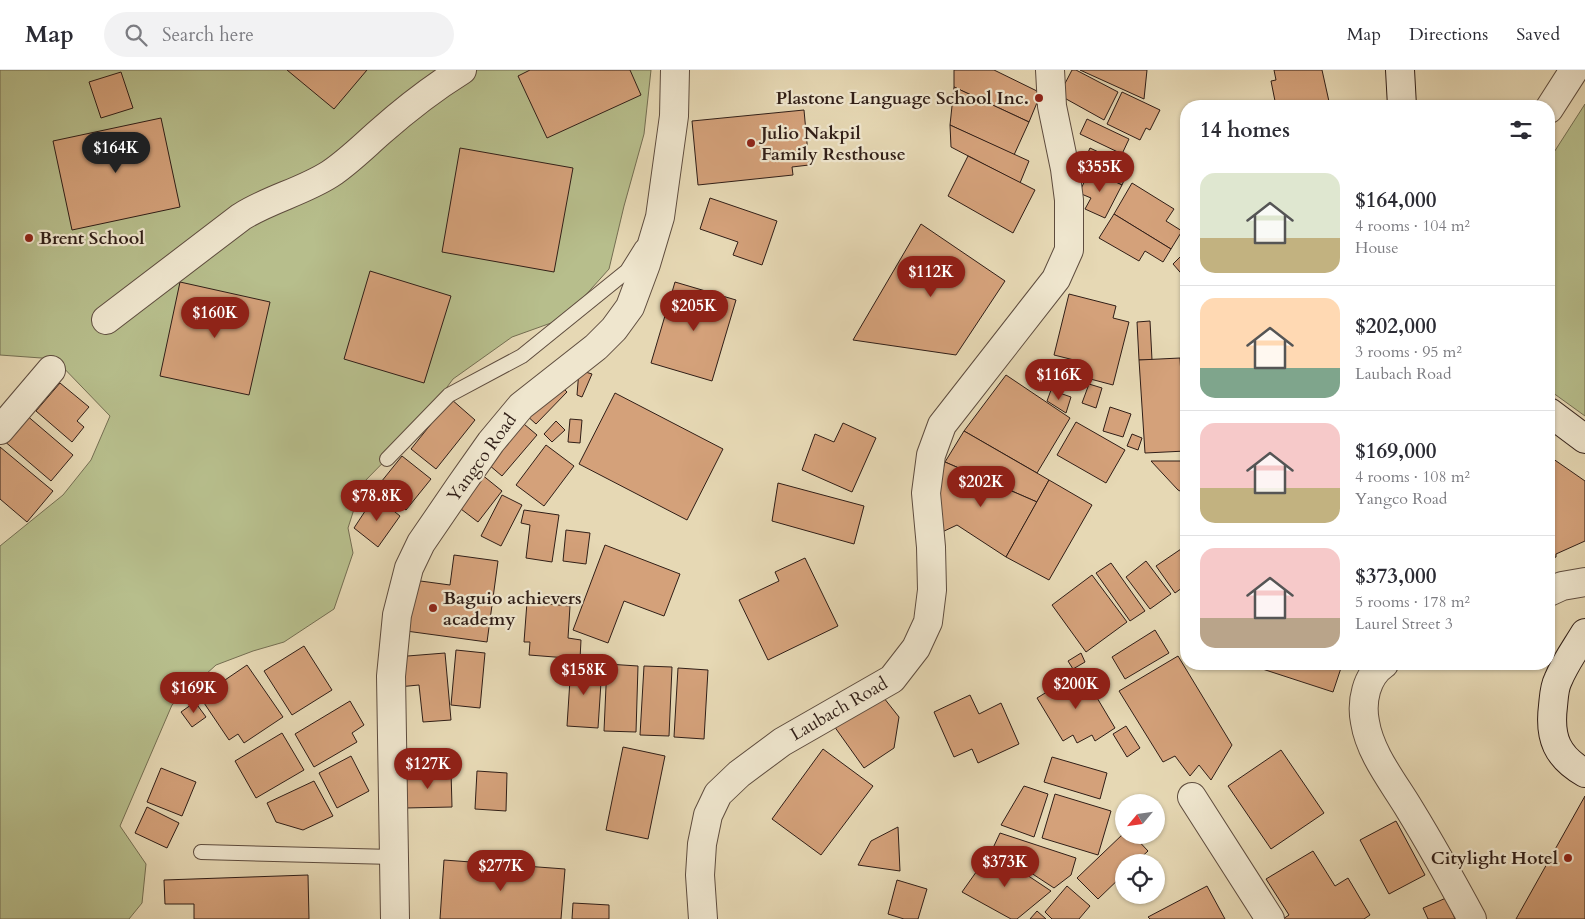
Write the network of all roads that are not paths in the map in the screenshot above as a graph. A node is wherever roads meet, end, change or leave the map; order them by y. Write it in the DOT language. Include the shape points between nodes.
graph roads {
  1 [pos="462,70"];
  2 [pos="675,70"];
  3 [pos="1050,70"];
  4 [pos="1400,70"];
  5 [pos="1574,70"];
  6 [pos="1402,100"];
  7 [pos="1555,100"];
  8 [pos="660,217"];
  9 [pos="106,320"];
  10 [pos="51,370"];
  11 [pos="1555,416"];
  12 [pos="0,430"];
  13 [pos="1585,439"];
  14 [pos="387,459"];
  15 [pos="1585,582"];
  16 [pos="1555,589"];
  17 [pos="1585,633"];
  18 [pos="1377,670"];
  19 [pos="1585,773"];
  20 [pos="1192,797"];
  21 [pos="201,852"];
  22 [pos="393,857"];
  23 [pos="395,919"];
  24 [pos="703,919"];
  25 [pos="1270,919"];
  26 [pos="1472,919"];
  1 -- 9 [label="street" via="436,86 330,174 248,212"];
  2 -- 8 [label="street, Yangco Road" via="674,116"];
  3 -- 24 [label="street, Laubach Road" via="1052,106 1069,200 1069,250 1056,280 942,425 931,455 926,493 932,590 928,622 916,648 892,679 782,742 738,774 718,794 708,815 702,844"];
  4 -- 6 [label="street"];
  5 -- 7 [label="street"];
  8 -- 14 [label="lane" via="627,271 522,356 449,395"];
  8 -- 22 [label="street, Yangco Road" via="630,307 596,347 521,406 460,486 421,543 409,568 397,615 391,676"];
  10 -- 12 [label="street"];
  11 -- 13 [label="street"];
  15 -- 16 [label="street"];
  17 -- 19 [label="street" via="1558,678 1551,720 1560,753"];
  18 -- 26 [label="street" via="1365,694 1367,733"];
  20 -- 25 [label="street"];
  21 -- 22 [label="lane"];
  22 -- 23 [label="street, Yangco Road"];
}
